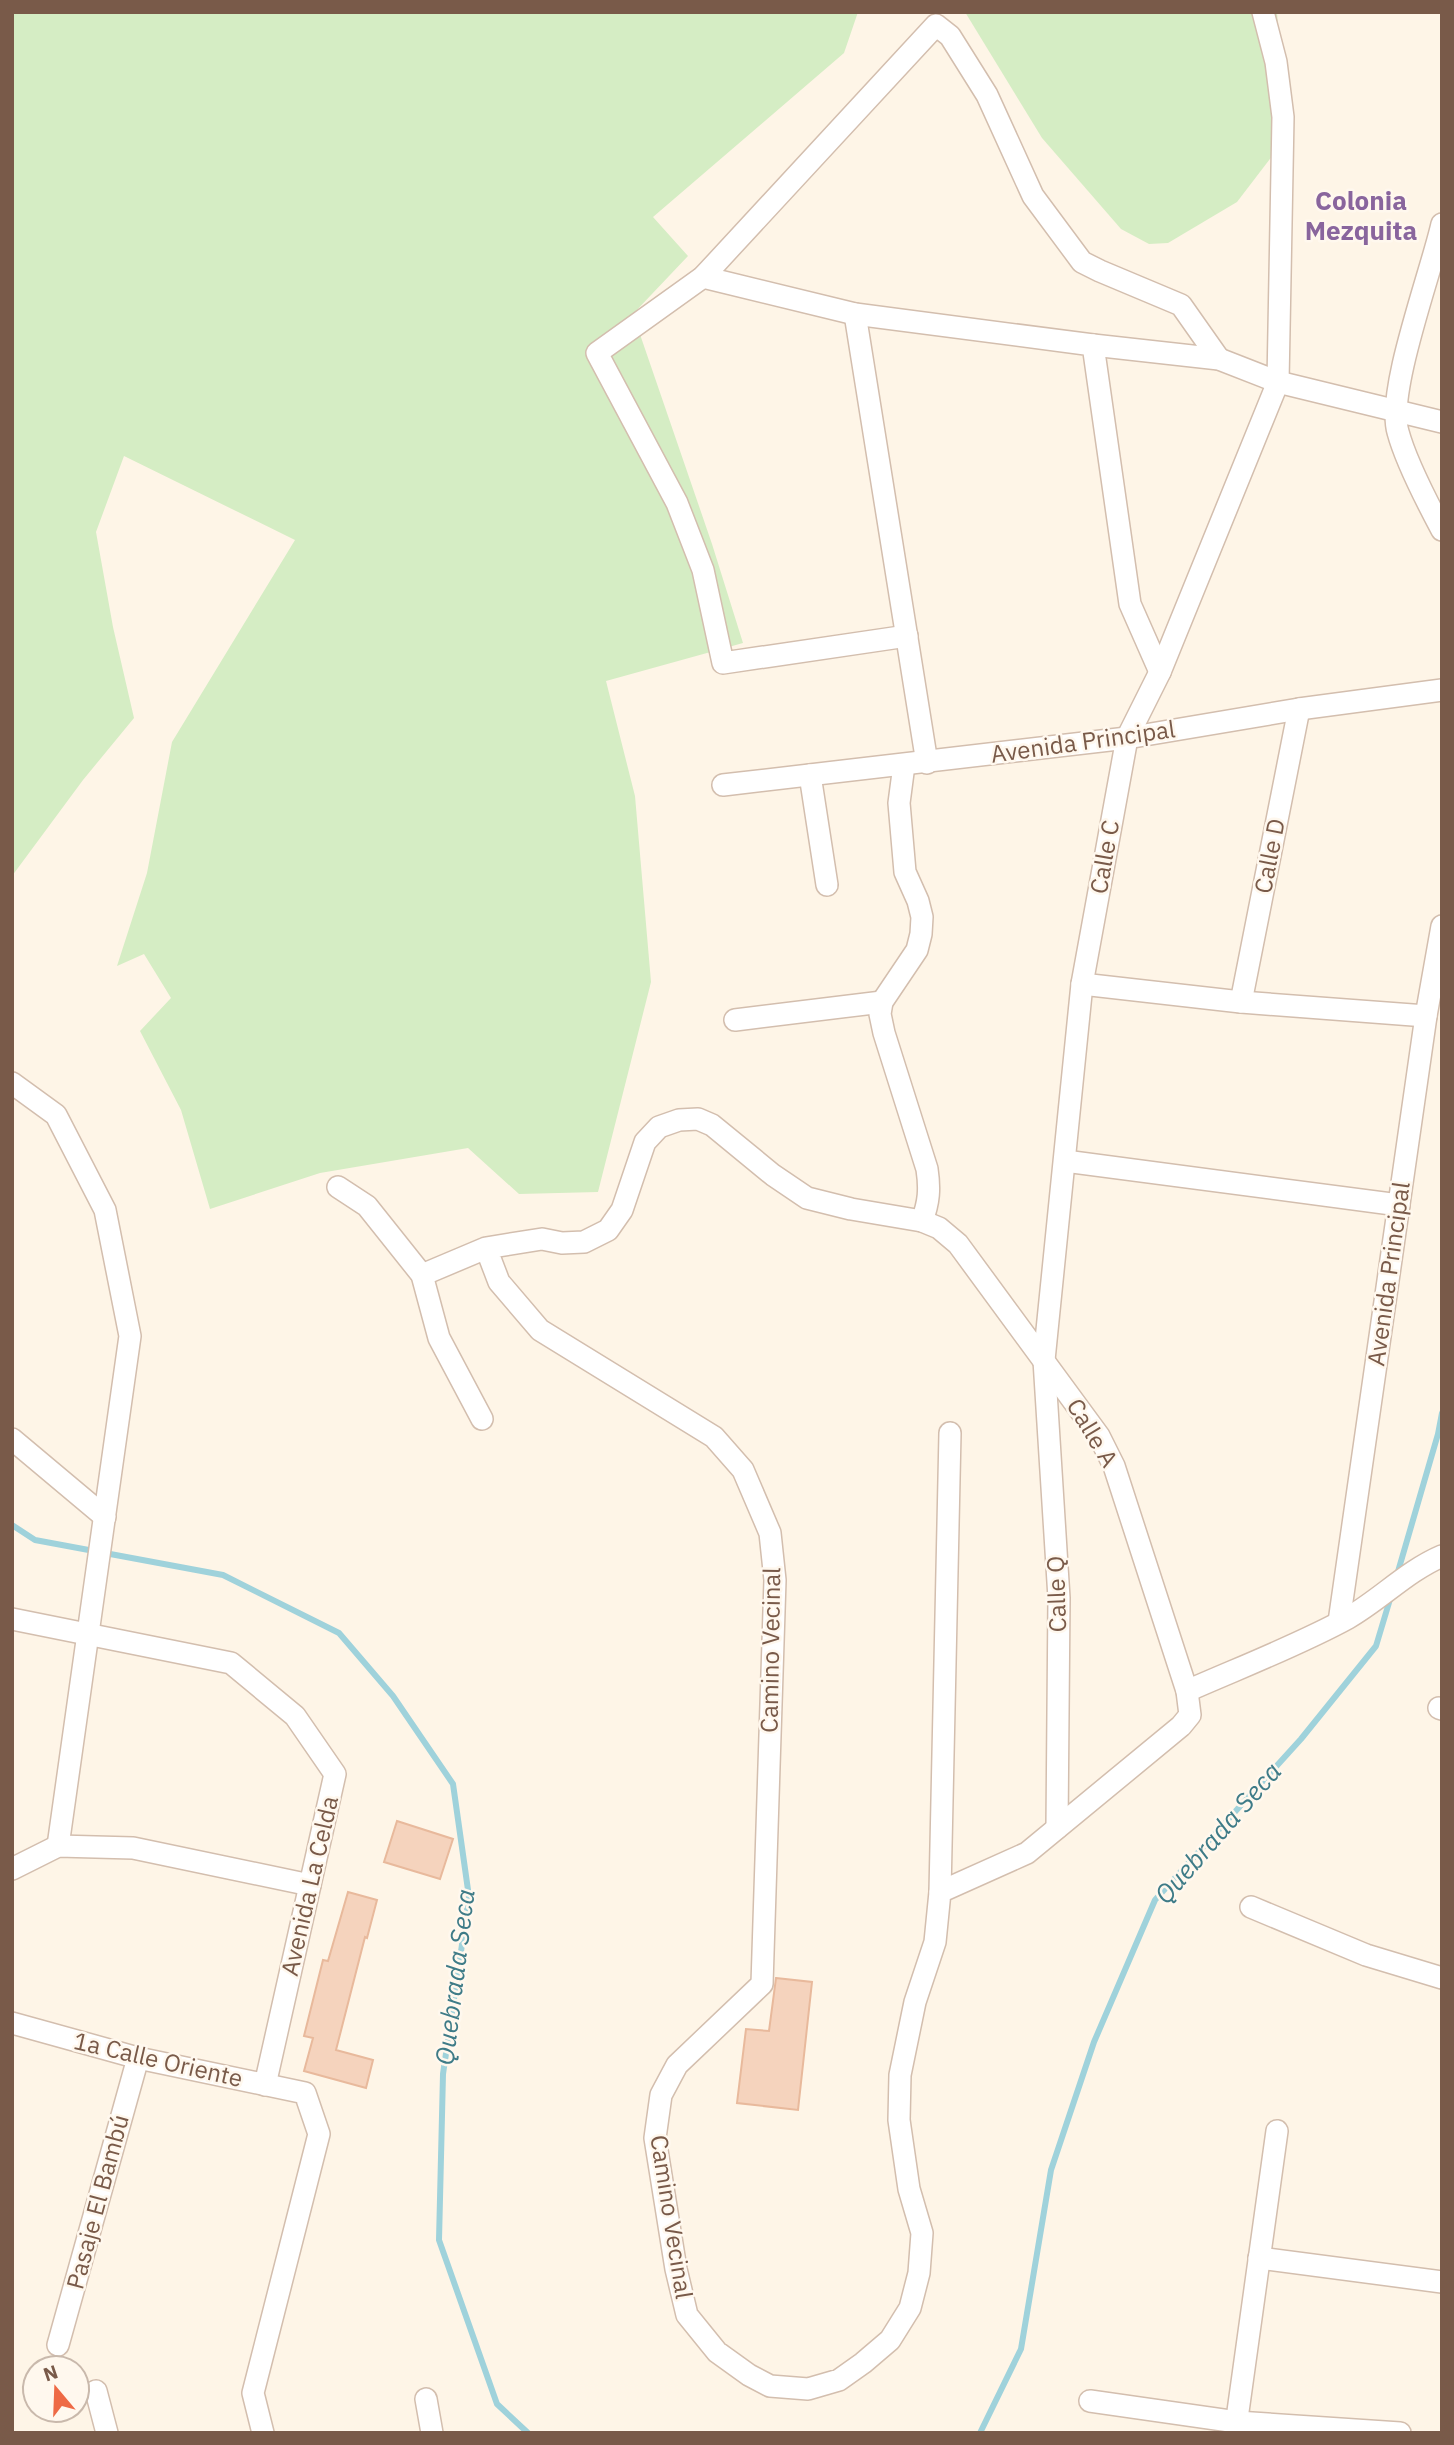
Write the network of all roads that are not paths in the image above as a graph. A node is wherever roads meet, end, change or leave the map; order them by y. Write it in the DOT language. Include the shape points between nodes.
graph roads {
  1 [pos="1264,12"];
  2 [pos="1442,224"];
  3 [pos="703,277"];
  4 [pos="855,314"];
  5 [pos="1093,345"];
  6 [pos="1219,359"];
  7 [pos="1278,382"];
  8 [pos="1395,410"];
  9 [pos="1442,422"];
  10 [pos="1442,530"];
  11 [pos="907,636"];
  12 [pos="1160,671"];
  13 [pos="1442,690"];
  14 [pos="1299,709"];
  15 [pos="1127,738"];
  16 [pos="928,762"];
  17 [pos="904,765"];
  18 [pos="810,775"];
  19 [pos="723,785"];
  20 [pos="827,885"];
  21 [pos="1442,926"];
  22 [pos="1082,984"];
  23 [pos="882,1002"];
  24 [pos="1241,1002"];
  25 [pos="1426,1016"];
  26 [pos="735,1020"];
  27 [pos="12,1083"];
  28 [pos="1065,1161"];
  29 [pos="338,1187"];
  30 [pos="1399,1205"];
  31 [pos="922,1221"];
  32 [pos="486,1248"];
  33 [pos="422,1275"];
  34 [pos="1044,1360"];
  35 [pos="482,1419"];
  36 [pos="950,1433"];
  37 [pos="12,1439"];
  38 [pos="105,1517"];
  39 [pos="1442,1556"];
  40 [pos="12,1619"];
  41 [pos="1339,1622"];
  42 [pos="89,1633"];
  43 [pos="1187,1691"];
  44 [pos="1057,1828"];
  45 [pos="58,1846"];
  46 [pos="12,1869"];
  47 [pos="310,1885"];
  48 [pos="940,1892"];
  49 [pos="1251,1907"];
  50 [pos="1442,1978"];
  51 [pos="12,2023"];
  52 [pos="138,2058"];
  53 [pos="265,2085"];
  54 [pos="1277,2131"];
  55 [pos="1259,2258"];
  56 [pos="1442,2282"];
  57 [pos="58,2345"];
  58 [pos="96,2391"];
  59 [pos="426,2399"];
  60 [pos="1090,2401"];
  61 [pos="1236,2427"];
  62 [pos="107,2433"];
  63 [pos="262,2433"];
  64 [pos="432,2433"];
  65 [pos="1400,2433"];
  1 -- 7 [label="street" via="1283,117"];
  2 -- 8 [label="street"];
  3 -- 4 [label="street"];
  3 -- 6 [label="street" via="936,25 950,36 987,95 1033,197 1082,261 1181,305"];
  3 -- 11 [label="street" via="597,353 677,503 703,570 723,663"];
  4 -- 5 [label="street"];
  4 -- 11 [label="street"];
  5 -- 6 [label="street"];
  5 -- 12 [label="street" via="1130,604"];
  6 -- 7 [label="street"];
  7 -- 8 [label="street"];
  7 -- 12 [label="street, Calle C"];
  8 -- 9 [label="street"];
  8 -- 10 [label="street" via="1397,432"];
  11 -- 16 [label="street"];
  12 -- 15 [label="street, Calle C"];
  13 -- 14 [label="street, Avenida Principal"];
  14 -- 15 [label="street, Avenida Principal"];
  14 -- 24 [label="street, Calle D"];
  15 -- 16 [label="street, Avenida Principal"];
  15 -- 22 [label="street, Calle C"];
  16 -- 17 [label="street, Avenida Principal"];
  17 -- 18 [label="street, Avenida Principal"];
  17 -- 23 [label="street" via="899,803 905,872 918,901 921,934 912,958"];
  18 -- 19 [label="street, Avenida Principal"];
  18 -- 20 [label="street"];
  21 -- 25 [label="street, Avenida Principal"];
  22 -- 24 [label="street"];
  22 -- 28 [label="street, Calle C"];
  23 -- 26 [label="street"];
  23 -- 31 [label="street" via="884,1033 930,1186"];
  24 -- 25 [label="street"];
  25 -- 30 [label="street, Avenida Principal"];
  27 -- 38 [label="street" via="56,1115 105,1210 130,1336"];
  28 -- 30 [label="street"];
  28 -- 34 [label="street, Calle C"];
  29 -- 33 [label="street" via="368,1206"];
  30 -- 41 [label="street, Avenida Principal"];
  31 -- 32 [label="street" via="807,1198 712,1125 698,1119 679,1120 659,1127 645,1142 622,1210 608,1230 584,1242 542,1239"];
  31 -- 34 [label="street, Calle A" via="958,1244"];
  32 -- 33 [label="street"];
  32 -- 48 [label="street, Camino Vecinal" via="499,1282 540,1330 714,1437 743,1470 770,1533 775,1580 762,1984 677,2065 661,2095 655,2138 687,2315 717,2352 770,2386 808,2389 839,2380 890,2340 910,2308 922,2233 909,2189 899,2120 900,2075 915,2002 935,1942"];
  33 -- 35 [label="street" via="439,1338"];
  34 -- 43 [label="street, Calle A" via="1099,1436 1114,1466"];
  34 -- 44 [label="street, Calle Q" via="1059,1598"];
  36 -- 48 [label="street, Camino Vecinal"];
  37 -- 38 [label="street"];
  38 -- 42 [label="street"];
  39 -- 41 [label="street"];
  40 -- 42 [label="street, Avenida La Celda"];
  41 -- 43 [label="street"];
  42 -- 45 [label="street"];
  42 -- 47 [label="street, Avenida La Celda" via="231,1663 295,1716 335,1774"];
  43 -- 44 [label="street" via="1190,1715 1181,1726"];
  44 -- 48 [label="street" via="1027,1853"];
  45 -- 46 [label="street"];
  45 -- 47 [label="street" via="133,1848"];
  47 -- 53 [label="street, Avenida La Celda"];
  49 -- 50 [label="street" via="1366,1955"];
  51 -- 52 [label="street, 1a Calle Oriente"];
  52 -- 53 [label="street, 1a Calle Oriente"];
  52 -- 57 [label="street, Pasaje El Bambú"];
  53 -- 63 [label="street, 1a Calle Oriente" via="305,2093 319,2134 253,2393"];
  54 -- 55 [label="street"];
  55 -- 56 [label="street"];
  55 -- 61 [label="street"];
  58 -- 62 [label="street"];
  59 -- 64 [label="street"];
  60 -- 61 [label="street"];
  61 -- 65 [label="street"];
}
